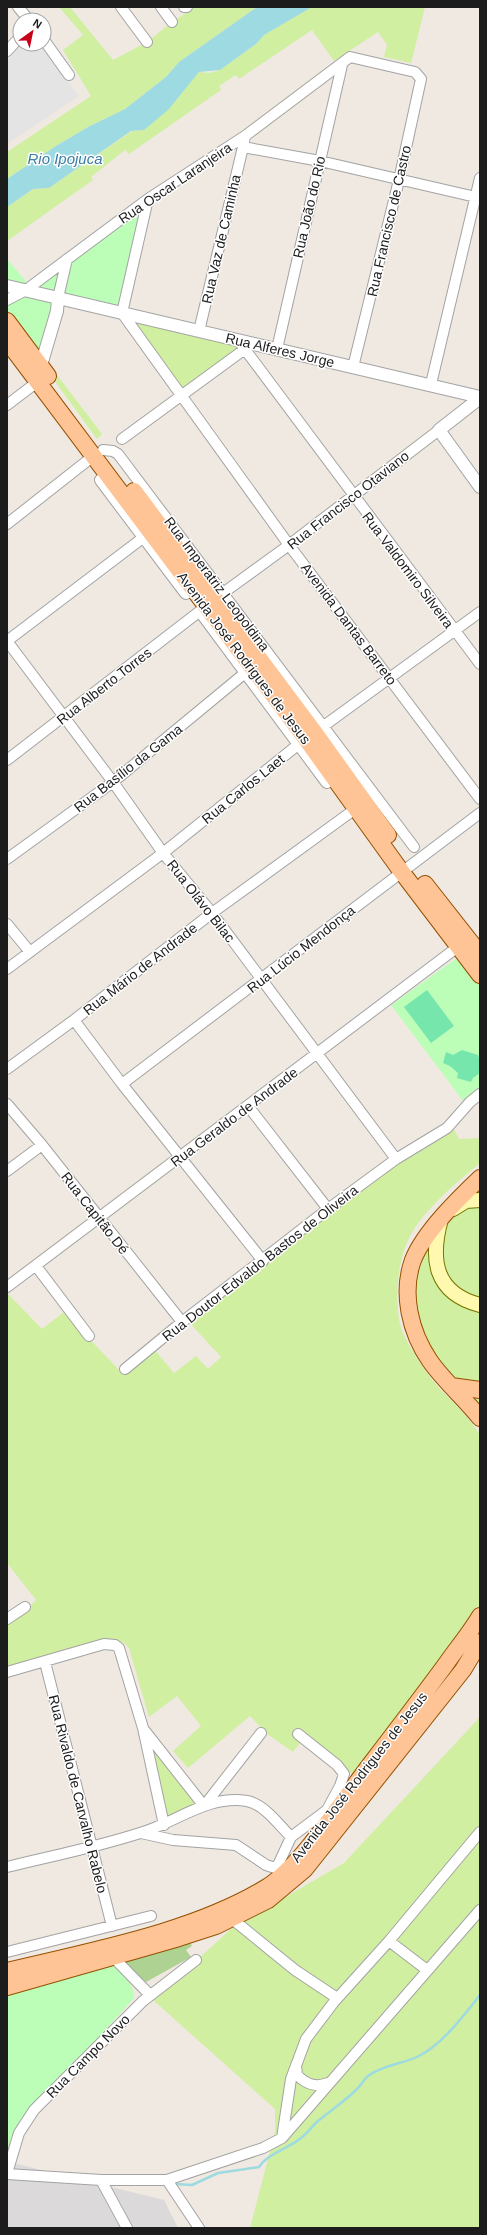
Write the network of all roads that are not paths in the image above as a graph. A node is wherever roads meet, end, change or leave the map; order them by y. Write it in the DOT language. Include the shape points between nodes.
graph roads {
  1 [pos="121,7"];
  2 [pos="161,7"];
  3 [pos="172,22"];
  4 [pos="147,42"];
  5 [pos="52,51"];
  6 [pos="342,65"];
  7 [pos="69,75"];
  8 [pos="419,75"];
  9 [pos="245,136"];
  10 [pos="243,147"];
  11 [pos="320,161"];
  12 [pos="480,178"];
  13 [pos="400,180"];
  14 [pos="478,197"];
  15 [pos="148,199"];
  16 [pos="67,259"];
  17 [pos="7,286"];
  18 [pos="26,290"];
  19 [pos="58,298"];
  20 [pos="7,300"];
  21 [pos="81,303"];
  22 [pos="57,312"];
  23 [pos="122,313"];
  24 [pos="7,321"];
  25 [pos="200,331"];
  26 [pos="7,342"];
  27 [pos="241,345"];
  28 [pos="277,349"];
  29 [pos="7,354"];
  30 [pos="353,367"];
  31 [pos="36,377"];
  32 [pos="431,384"];
  33 [pos="181,396"];
  34 [pos="480,398"];
  35 [pos="7,405"];
  36 [pos="439,430"];
  37 [pos="122,439"];
  38 [pos="87,461"];
  39 [pos="480,487"];
  40 [pos="353,496"];
  41 [pos="7,524"];
  42 [pos="144,537"];
  43 [pos="289,545"];
  44 [pos="220,596"];
  45 [pos="200,611"];
  46 [pos="480,612"];
  47 [pos="455,631"];
  48 [pos="7,641"];
  49 [pos="480,664"];
  50 [pos="245,673"];
  51 [pos="390,679"];
  52 [pos="64,717"];
  53 [pos="311,736"];
  54 [pos="7,760"];
  55 [pos="113,782"];
  56 [pos="480,798"];
  57 [pos="351,812"];
  58 [pos="480,813"];
  59 [pos="414,847"];
  60 [pos="163,853"];
  61 [pos="7,859"];
  62 [pos="403,870"];
  63 [pos="212,913"];
  64 [pos="7,924"];
  65 [pos="456,949"];
  66 [pos="30,952"];
  67 [pos="480,954"];
  68 [pos="7,968"];
  69 [pos="480,975"];
  70 [pos="262,980"];
  71 [pos="74,1020"];
  72 [pos="317,1055"];
  73 [pos="7,1069"];
  74 [pos="122,1084"];
  75 [pos="480,1094"];
  76 [pos="7,1104"];
  77 [pos="248,1106"];
  78 [pos="42,1145"];
  79 [pos="181,1158"];
  80 [pos="396,1159"];
  81 [pos="7,1171"];
  82 [pos="480,1178"];
  83 [pos="474,1185"];
  84 [pos="480,1200"];
  85 [pos="328,1209"];
  86 [pos="444,1216"];
  87 [pos="99,1218"];
  88 [pos="263,1261"];
  89 [pos="36,1266"];
  90 [pos="7,1287"];
  91 [pos="480,1305"];
  92 [pos="182,1322"];
  93 [pos="89,1336"];
  94 [pos="125,1369"];
  95 [pos="451,1386"];
  96 [pos="480,1390"];
  97 [pos="480,1418"];
  98 [pos="25,1607"];
  99 [pos="480,1616"];
  100 [pos="7,1619"];
  101 [pos="480,1642"];
  102 [pos="46,1662"];
  103 [pos="7,1672"];
  104 [pos="143,1728"];
  105 [pos="260,1733"];
  106 [pos="298,1734"];
  107 [pos="204,1806"];
  108 [pos="330,1811"];
  109 [pos="164,1825"];
  110 [pos="480,1832"];
  111 [pos="141,1833"];
  112 [pos="291,1837"];
  113 [pos="91,1847"];
  114 [pos="7,1867"];
  115 [pos="480,1910"];
  116 [pos="151,1916"];
  117 [pos="231,1918"];
  118 [pos="112,1926"];
  119 [pos="389,1941"];
  120 [pos="7,1952"];
  121 [pos="113,1957"];
  122 [pos="196,1960"];
  123 [pos="7,1970"];
  124 [pos="428,1970"];
  125 [pos="7,1987"];
  126 [pos="150,1995"];
  127 [pos="337,1998"];
  128 [pos="296,2061"];
  129 [pos="328,2084"];
  130 [pos="282,2138"];
  131 [pos="7,2173"];
  132 [pos="101,2180"];
  133 [pos="167,2180"];
  134 [pos="127,2228"];
  135 [pos="199,2228"];
  1 -- 4 [label="street"];
  2 -- 3 [label="street"];
  5 -- 7 [label="street"];
  6 -- 8 [label="street, Rua Oscar Laranjeira" via="350,58"];
  6 -- 9 [label="street, Rua Oscar Laranjeira"];
  6 -- 11 [label="street, Rua João do Rio"];
  8 -- 13 [label="street, Rua Francisco de Castro" via="420,85"];
  9 -- 10 [label="street, Rua Vaz de Caminha"];
  9 -- 15 [label="street, Rua Oscar Laranjeira"];
  10 -- 11 [label="street"];
  10 -- 25 [label="street, Rua Vaz de Caminha"];
  11 -- 13 [label="street"];
  11 -- 28 [label="street, Rua João do Rio"];
  12 -- 14 [label="street"];
  13 -- 14 [label="street"];
  13 -- 30 [label="street, Rua Francisco de Castro"];
  14 -- 32 [label="street"];
  15 -- 16 [label="street, Rua Oscar Laranjeira"];
  15 -- 23 [label="street"];
  16 -- 18 [label="street, Rua Oscar Laranjeira"];
  16 -- 19 [label="street"];
  17 -- 18 [label="street, Rua Alferes Jorge"];
  18 -- 19 [label="street, Rua Alferes Jorge"];
  18 -- 20 [label="street, Rua Oscar Laranjeira"];
  19 -- 21 [label="street, Rua Alferes Jorge"];
  19 -- 22 [label="street"];
  21 -- 22 [label="street"];
  21 -- 23 [label="street, Rua Alferes Jorge"];
  22 -- 31 [label="street"];
  23 -- 25 [label="street, Rua Alferes Jorge"];
  23 -- 33 [label="street, Avenida Dantas Barreto"];
  24 -- 31 [label="main road, Avenida José Rodrigues de Jesus"];
  25 -- 27 [label="street, Rua Alferes Jorge"];
  26 -- 31 [label="main road, Avenida José Rodrigues de Jesus"];
  27 -- 28 [label="street, Rua Alferes Jorge"];
  27 -- 33 [label="street"];
  27 -- 40 [label="street, Rua Valdomiro Silveira"];
  28 -- 30 [label="street, Rua Alferes Jorge"];
  29 -- 31 [label="street, Avenida José Rodrigues de Jesus"];
  30 -- 32 [label="street, Rua Alferes Jorge"];
  31 -- 35 [label="street"];
  31 -- 38 [label="street, Avenida José Rodrigues de Jesus"];
  31 -- 44 [label="main road, Avenida José Rodrigues de Jesus" via="103,450"];
  31 -- 53 [label="main road, Avenida José Rodrigues de Jesus"];
  32 -- 34 [label="street, Rua Alferes Jorge"];
  33 -- 37 [label="street"];
  33 -- 43 [label="street, Avenida Dantas Barreto"];
  34 -- 36 [label="street, Rua Francisco Otaviano"];
  36 -- 39 [label="street"];
  36 -- 40 [label="street, Rua Francisco Otaviano"];
  38 -- 41 [label="street"];
  38 -- 42 [label="street, Avenida José Rodrigues de Jesus"];
  40 -- 43 [label="street, Rua Francisco Otaviano"];
  40 -- 47 [label="street, Rua Valdomiro Silveira"];
  42 -- 45 [label="street, Avenida José Rodrigues de Jesus"];
  42 -- 48 [label="street"];
  43 -- 44 [label="street, Rua Francisco Otaviano"];
  43 -- 51 [label="street, Avenida Dantas Barreto"];
  44 -- 53 [label="main road, Avenida José Rodrigues de Jesus"];
  45 -- 50 [label="street, Avenida José Rodrigues de Jesus"];
  45 -- 52 [label="street, Rua Alberto Torres"];
  46 -- 47 [label="street, Rua Carlos Laet"];
  47 -- 49 [label="street, Rua Valdomiro Silveira"];
  47 -- 51 [label="street, Rua Carlos Laet"];
  48 -- 52 [label="street, Rua Olávo Bilac"];
  50 -- 53 [label="street, Avenida José Rodrigues de Jesus"];
  50 -- 55 [label="street, Rua Basílio da Gama"];
  51 -- 53 [label="street, Rua Carlos Laet"];
  51 -- 56 [label="street, Avenida Dantas Barreto"];
  52 -- 54 [label="street, Rua Alberto Torres"];
  52 -- 55 [label="street, Rua Olávo Bilac"];
  53 -- 57 [label="street, Avenida José Rodrigues de Jesus"];
  53 -- 59 [label="street, Avenida José Rodrigues de Jesus"];
  53 -- 60 [label="street, Rua Carlos Laet"];
  53 -- 62 [label="main road, Avenida José Rodrigues de Jesus"];
  55 -- 60 [label="street, Rua Olávo Bilac"];
  55 -- 61 [label="street, Rua Basílio da Gama"];
  57 -- 62 [label="street, Avenida José Rodrigues de Jesus"];
  57 -- 63 [label="street, Rua Mário de Andrade"];
  58 -- 62 [label="street, Rua Lúcio Mendonça"];
  60 -- 63 [label="street, Rua Olávo Bilac"];
  60 -- 66 [label="street, Rua Carlos Laet"];
  62 -- 65 [label="main road, Avenida José Rodrigues de Jesus"];
  62 -- 67 [label="main road, Avenida José Rodrigues de Jesus"];
  62 -- 70 [label="street, Rua Lúcio Mendonça"];
  63 -- 70 [label="street, Rua Olávo Bilac"];
  63 -- 71 [label="street, Rua Mário de Andrade"];
  64 -- 66 [label="street"];
  65 -- 69 [label="main road, Avenida José Rodrigues de Jesus"];
  65 -- 72 [label="street, Rua Geraldo de Andrade"];
  66 -- 68 [label="street, Rua Carlos Laet"];
  70 -- 72 [label="street, Rua Olávo Bilac"];
  70 -- 74 [label="street, Rua Lúcio Mendonça"];
  71 -- 73 [label="street, Rua Mário de Andrade"];
  71 -- 74 [label="street"];
  72 -- 77 [label="street, Rua Geraldo de Andrade"];
  72 -- 80 [label="street, Rua Olávo Bilac"];
  74 -- 79 [label="street"];
  75 -- 80 [label="street, Rua Doutor Edvaldo Bastos de Oliveira" via="447,1128"];
  76 -- 78 [label="street, Rua Capitão Dé"];
  77 -- 79 [label="street, Rua Geraldo de Andrade"];
  77 -- 85 [label="street"];
  78 -- 81 [label="street"];
  78 -- 87 [label="street, Rua Capitão Dé"];
  79 -- 87 [label="street, Rua Geraldo de Andrade"];
  79 -- 88 [label="street"];
  80 -- 85 [label="street, Rua Doutor Edvaldo Bastos de Oliveira"];
  82 -- 83 [label="main road"];
  83 -- 86 [label="main road"];
  84 -- 86 [label="main road" via="466,1201"];
  85 -- 88 [label="street, Rua Doutor Edvaldo Bastos de Oliveira"];
  86 -- 91 [label="main road" via="434,1248 437,1266 445,1284 456,1295"];
  86 -- 95 [label="main road" via="414,1259 408,1282 408,1303 420,1343 430,1361"];
  87 -- 89 [label="street, Rua Geraldo de Andrade"];
  87 -- 92 [label="street, Rua Capitão Dé"];
  88 -- 92 [label="street, Rua Doutor Edvaldo Bastos de Oliveira"];
  89 -- 90 [label="street, Rua Geraldo de Andrade"];
  89 -- 93 [label="street"];
  92 -- 94 [label="street, Rua Doutor Edvaldo Bastos de Oliveira"];
  95 -- 96 [label="main road"];
  95 -- 97 [label="main road"];
  98 -- 100 [label="street"];
  99 -- 108 [label="main road, Avenida José Rodrigues de Jesus"];
  101 -- 117 [label="main road, Avenida José Rodrigues de Jesus" via="463,1670 305,1869 268,1900"];
  102 -- 103 [label="street"];
  102 -- 104 [label="street" via="104,1644 115,1645 121,1653"];
  102 -- 113 [label="street, Rua Rivaldo de Carvalho Rabelo"];
  104 -- 107 [label="street"];
  104 -- 109 [label="street"];
  105 -- 107 [label="street"];
  106 -- 108 [label="street" via="344,1774"];
  107 -- 109 [label="street"];
  107 -- 112 [label="street" via="225,1800 255,1803"];
  108 -- 112 [label="street"];
  108 -- 123 [label="main road, Avenida José Rodrigues de Jesus" via="299,1857 269,1886 244,1900 209,1916 106,1947"];
  109 -- 111 [label="street"];
  110 -- 119 [label="street"];
  111 -- 112 [label="street" via="172,1840 236,1845 275,1868"];
  111 -- 113 [label="street"];
  113 -- 114 [label="street"];
  113 -- 118 [label="street, Rua Rivaldo de Carvalho Rabelo"];
  115 -- 124 [label="street"];
  116 -- 118 [label="street"];
  117 -- 121 [label="main road, Avenida José Rodrigues de Jesus" via="179,1938"];
  117 -- 127 [label="street" via="295,1970"];
  118 -- 120 [label="street"];
  119 -- 124 [label="street"];
  119 -- 127 [label="street"];
  121 -- 125 [label="main road, Avenida José Rodrigues de Jesus"];
  121 -- 126 [label="street"];
  122 -- 126 [label="street, Rua Campo Novo"];
  124 -- 129 [label="street"];
  126 -- 131 [label="street, Rua Campo Novo" via="34,2110 19,2133"];
  127 -- 128 [label="street" via="306,2039"];
  128 -- 129 [label="street" via="297,2075 304,2082 319,2086"];
  128 -- 130 [label="street"];
  129 -- 130 [label="street"];
  130 -- 133 [label="street" via="263,2148"];
  131 -- 132 [label="street"];
  132 -- 133 [label="street"];
  132 -- 134 [label="street"];
  133 -- 135 [label="street"];
}
